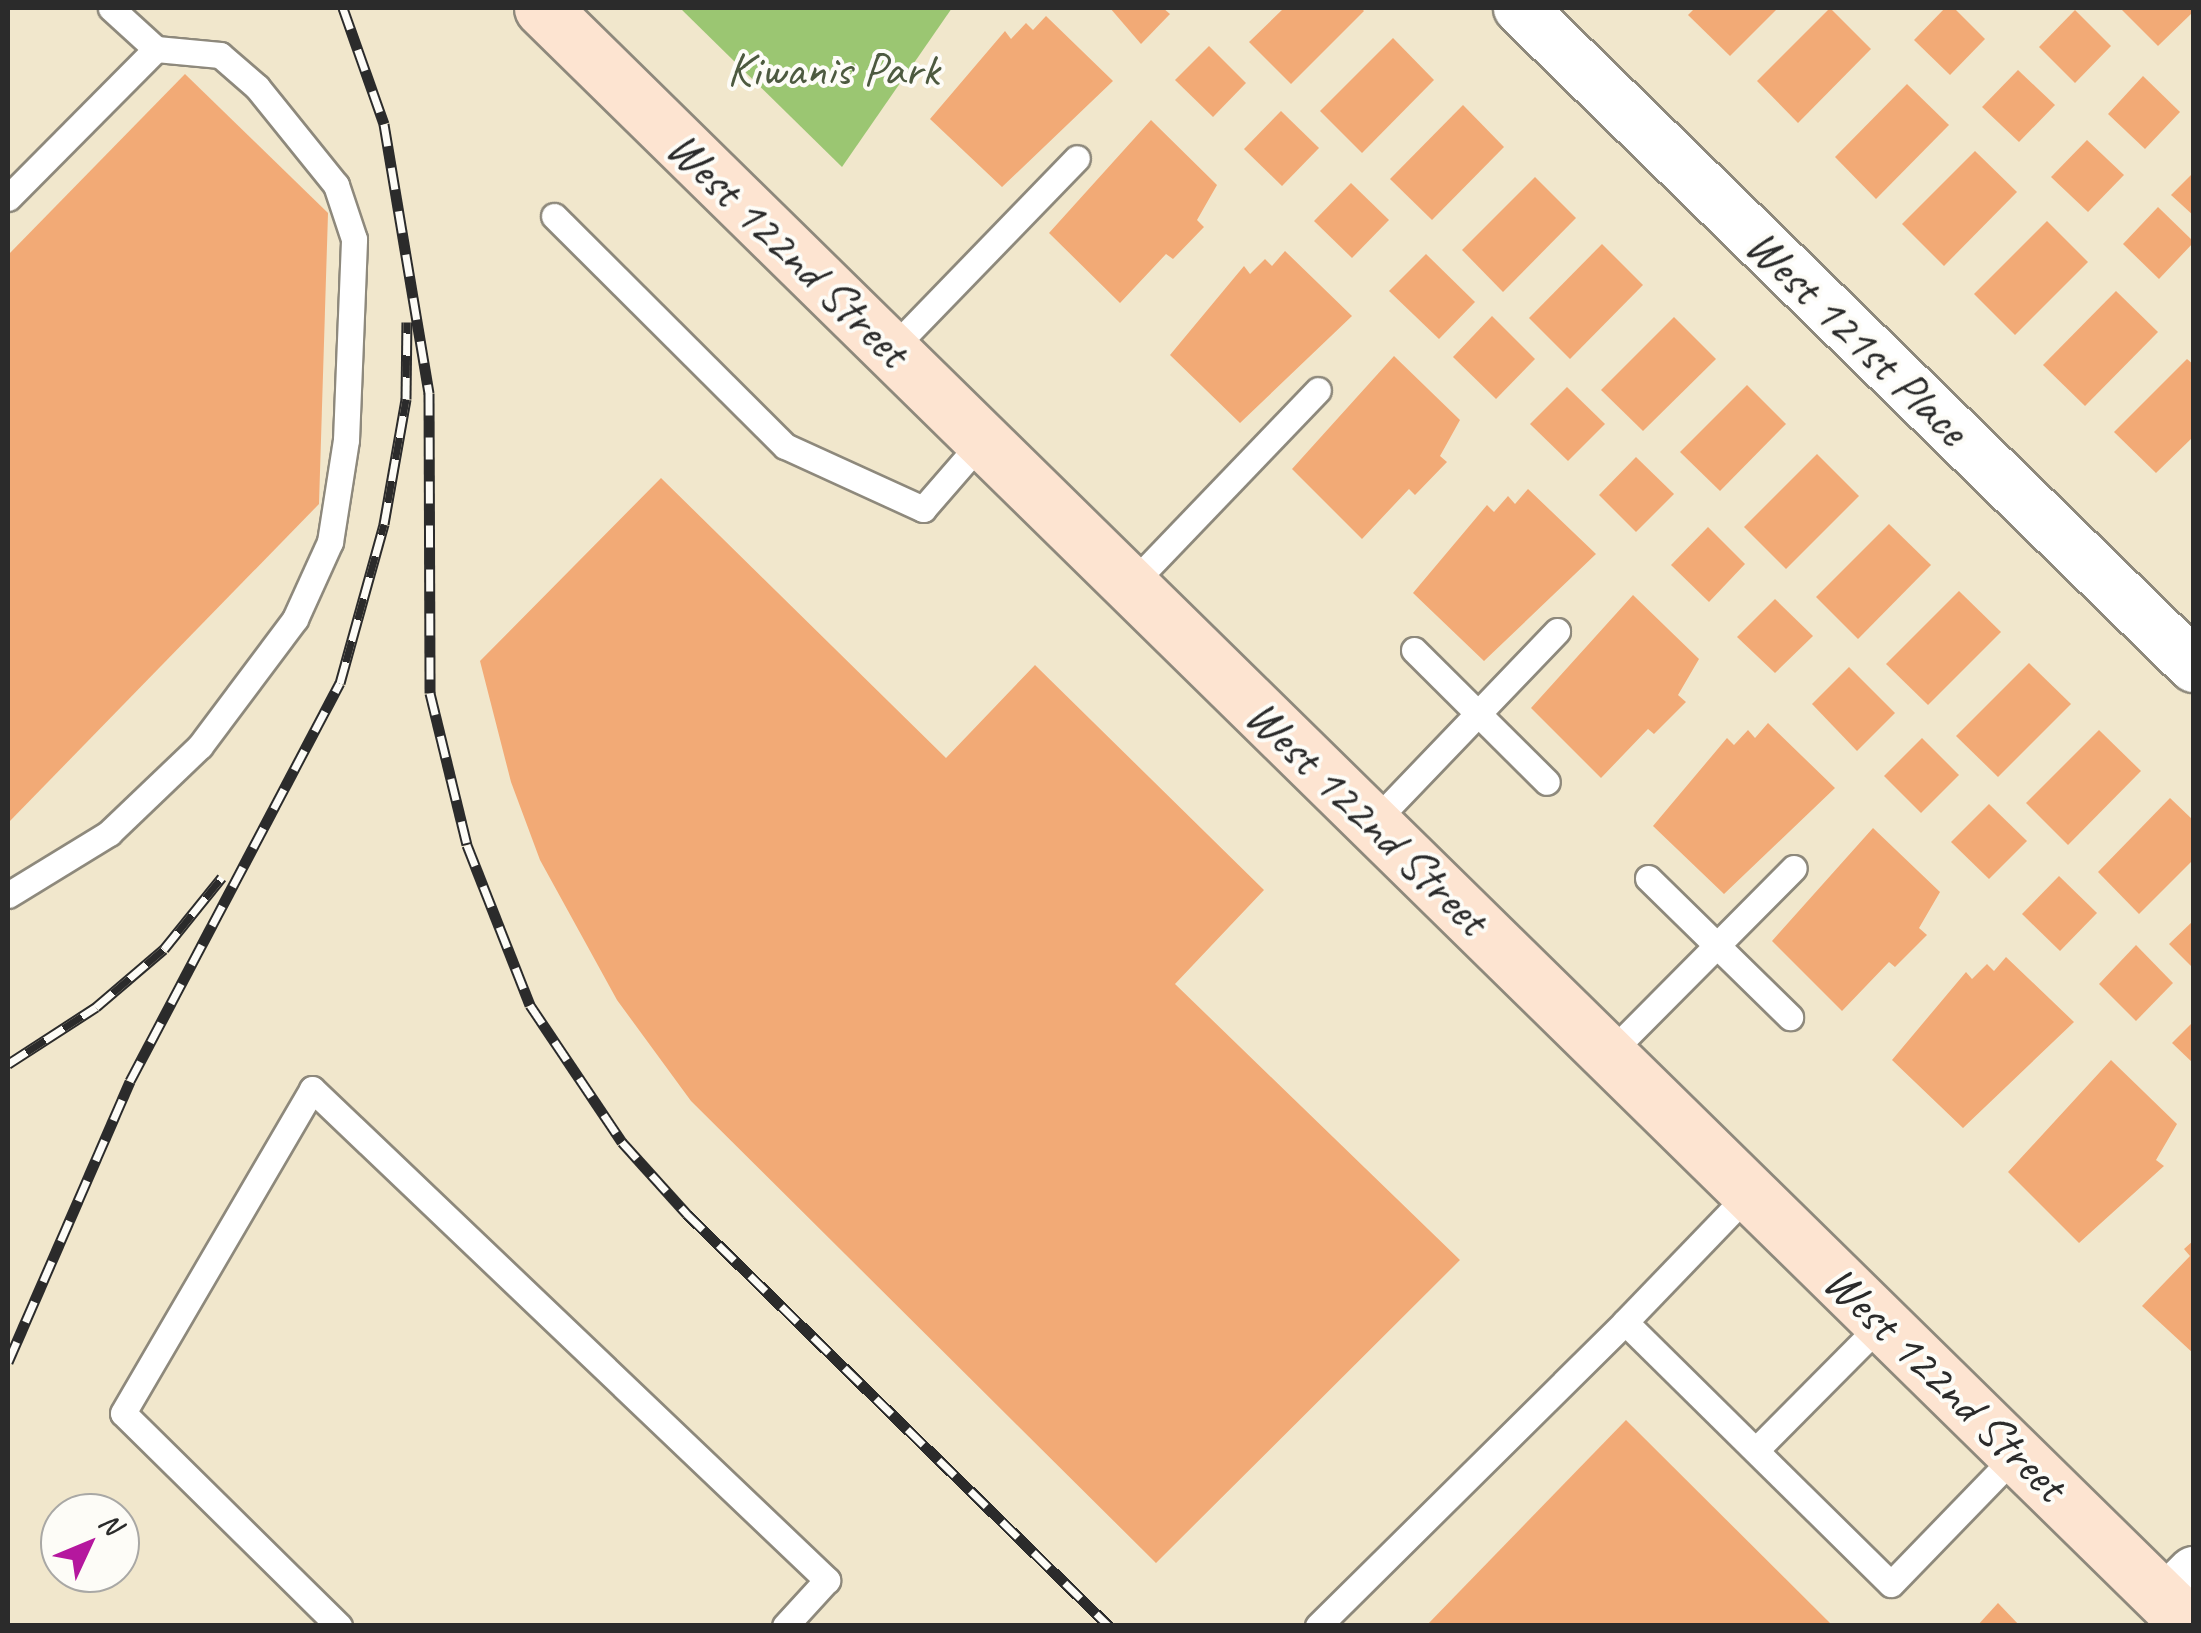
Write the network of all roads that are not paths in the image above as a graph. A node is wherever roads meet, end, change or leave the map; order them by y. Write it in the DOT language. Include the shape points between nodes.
graph roads {
  1 [pos="111,8"];
  2 [pos="542,8"];
  3 [pos="1520,8"];
  4 [pos="156,49"];
  5 [pos="1077,158"];
  6 [pos="8,198"];
  7 [pos="554,216"];
  8 [pos="890,350"];
  9 [pos="1318,390"];
  10 [pos="983,440"];
  11 [pos="1131,585"];
  12 [pos="1557,631"];
  13 [pos="1414,650"];
  14 [pos="2194,666"];
  15 [pos="1479,714"];
  16 [pos="1548,782"];
  17 [pos="1373,824"];
  18 [pos="1794,868"];
  19 [pos="1648,878"];
  20 [pos="8,896"];
  21 [pos="1718,945"];
  22 [pos="1790,1017"];
  23 [pos="1609,1054"];
  24 [pos="1750,1192"];
  25 [pos="1625,1322"];
  26 [pos="1882,1322"];
  27 [pos="1756,1450"];
  28 [pos="2017,1454"];
  29 [pos="2184,1600"];
  30 [pos="339,1626"];
  31 [pos="784,1626"];
  32 [pos="1318,1626"];
  1 -- 4 [label="lane"];
  2 -- 8 [label="street, West 122nd Street"];
  3 -- 14 [label="street, West 121st Place"];
  4 -- 6 [label="lane"];
  4 -- 20 [label="lane" via="220,55 256,87 336,185 354,240 346,440 330,542 295,620 200,746 109,833"];
  5 -- 8 [label="lane"];
  7 -- 10 [label="lane" via="784,446 923,509"];
  8 -- 10 [label="street, West 122nd Street"];
  9 -- 11 [label="lane"];
  10 -- 11 [label="street, West 122nd Street"];
  11 -- 17 [label="street, West 122nd Street"];
  12 -- 15 [label="lane"];
  13 -- 15 [label="lane"];
  15 -- 16 [label="lane"];
  15 -- 17 [label="lane"];
  17 -- 23 [label="street, West 122nd Street"];
  18 -- 21 [label="lane"];
  19 -- 21 [label="lane"];
  21 -- 22 [label="lane"];
  21 -- 23 [label="lane"];
  23 -- 24 [label="street, West 122nd Street"];
  24 -- 25 [label="lane"];
  24 -- 26 [label="street, West 122nd Street"];
  25 -- 27 [label="lane"];
  25 -- 32 [label="lane"];
  26 -- 27 [label="lane"];
  26 -- 28 [label="street, West 122nd Street"];
  27 -- 28 [label="lane" via="1892,1584"];
  28 -- 29 [label="street, West 122nd Street"];
  30 -- 31 [label="lane" via="123,1413 312,1090 827,1580"];
}
